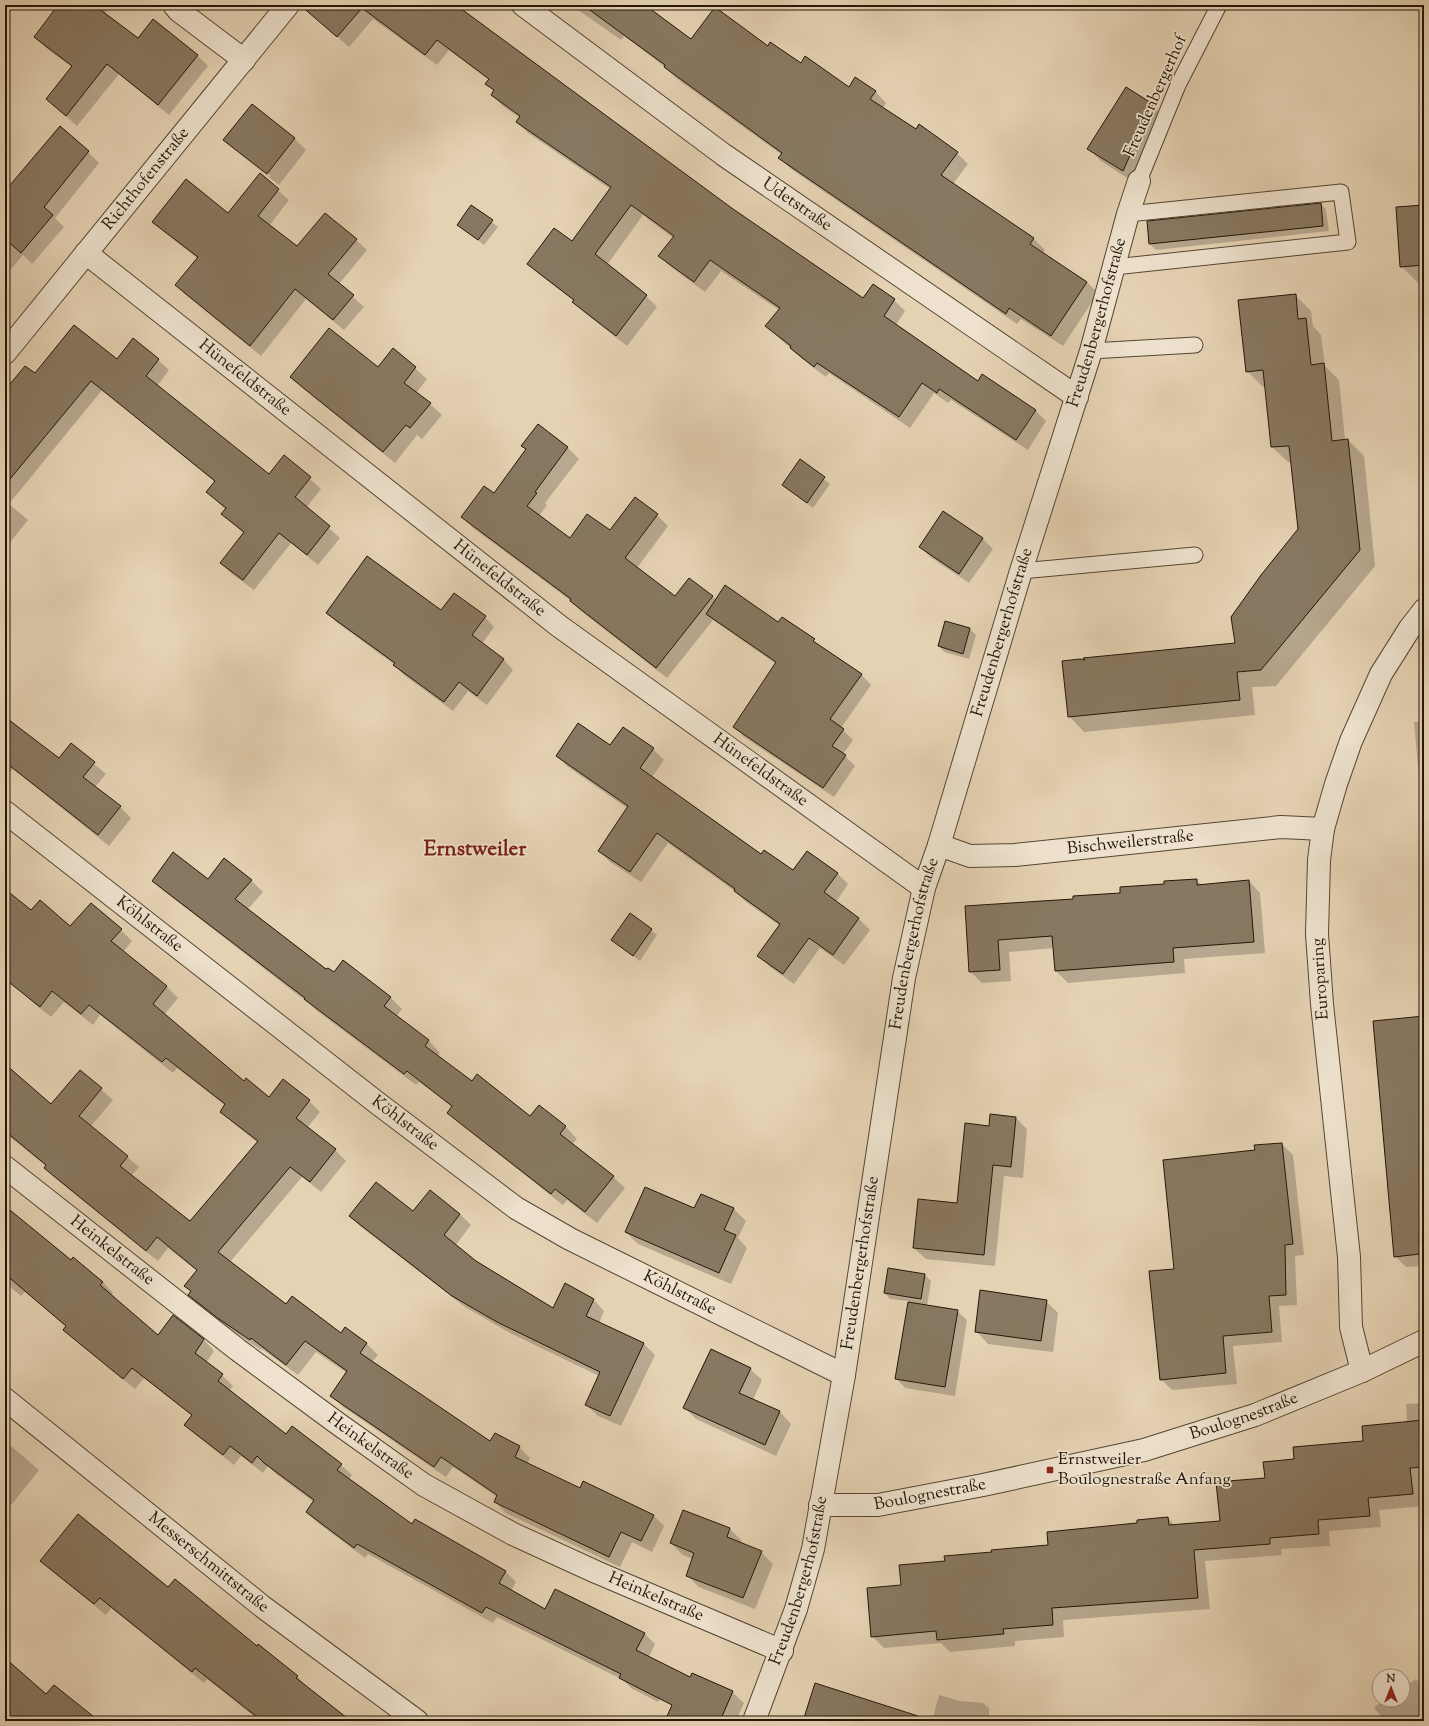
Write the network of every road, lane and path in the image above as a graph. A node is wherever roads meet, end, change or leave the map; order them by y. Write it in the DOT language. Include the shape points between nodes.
graph roads {
  1 [pos="174,5"];
  2 [pos="288,5"];
  3 [pos="522,5"];
  4 [pos="1219,5"];
  5 [pos="244,60"];
  6 [pos="1139,181"];
  7 [pos="1128,214"];
  8 [pos="86,253"];
  9 [pos="1114,267"];
  10 [pos="1194,345"];
  11 [pos="1091,351"];
  12 [pos="5,353"];
  13 [pos="1077,397"];
  14 [pos="1194,555"];
  15 [pos="1021,571"];
  16 [pos="1424,610"];
  17 [pos="5,812"];
  18 [pos="1323,828"];
  19 [pos="939,845"];
  20 [pos="924,888"];
  21 [pos="5,1167"];
  22 [pos="1424,1341"];
  23 [pos="1362,1371"];
  24 [pos="844,1375"];
  25 [pos="5,1399"];
  26 [pos="820,1505"];
  27 [pos="782,1651"];
  28 [pos="417,1721"];
  29 [pos="754,1721"];
  1 -- 5 [label="street"];
  2 -- 5 [label="street, Richthofenstraße"];
  3 -- 13 [label="street, Udetstraße" via="724,155"];
  4 -- 6 [label="lane, Freudenbergerhof" via="1178,85"];
  5 -- 8 [label="street, Richthofenstraße"];
  6 -- 7 [label="street, Freudenbergerhofstraße"];
  7 -- 9 [label="street, Freudenbergerhofstraße"];
  7 -- 9 [label="lane" via="1341,192 1348,242"];
  8 -- 12 [label="street, Richthofenstraße"];
  8 -- 20 [label="street, Hünefeldstraße" via="559,626"];
  9 -- 11 [label="street, Freudenbergerhofstraße"];
  10 -- 11 [label="lane"];
  11 -- 13 [label="street, Freudenbergerhofstraße"];
  13 -- 15 [label="street, Freudenbergerhofstraße"];
  14 -- 15 [label="lane"];
  15 -- 19 [label="street, Freudenbergerhofstraße"];
  16 -- 18 [label="street, Europaring" via="1378,681 1350,741"];
  17 -- 24 [label="street, Köhlstraße" via="516,1208 570,1239"];
  18 -- 19 [label="street, Bischweilerstraße" via="1281,827 1015,855 970,856"];
  18 -- 23 [label="street, Europaring" via="1318,874 1317,934 1332,1110 1349,1257 1351,1327"];
  19 -- 20 [label="street, Freudenbergerhofstraße"];
  20 -- 24 [label="street, Freudenbergerhofstraße" via="904,978"];
  21 -- 27 [label="street, Heinkelstraße" via="238,1350 337,1424 424,1484 513,1534"];
  22 -- 23 [label="street, Boulognestraße"];
  23 -- 26 [label="street, Boulognestraße" via="1255,1415 1144,1450 878,1505"];
  24 -- 26 [label="street, Freudenbergerhofstraße"];
  25 -- 28 [label="street, Messerschmittstraße" via="263,1607"];
  26 -- 27 [label="street, Freudenbergerhofstraße" via="813,1549"];
  27 -- 29 [label="street, Freudenbergerhofstraße"];
}
